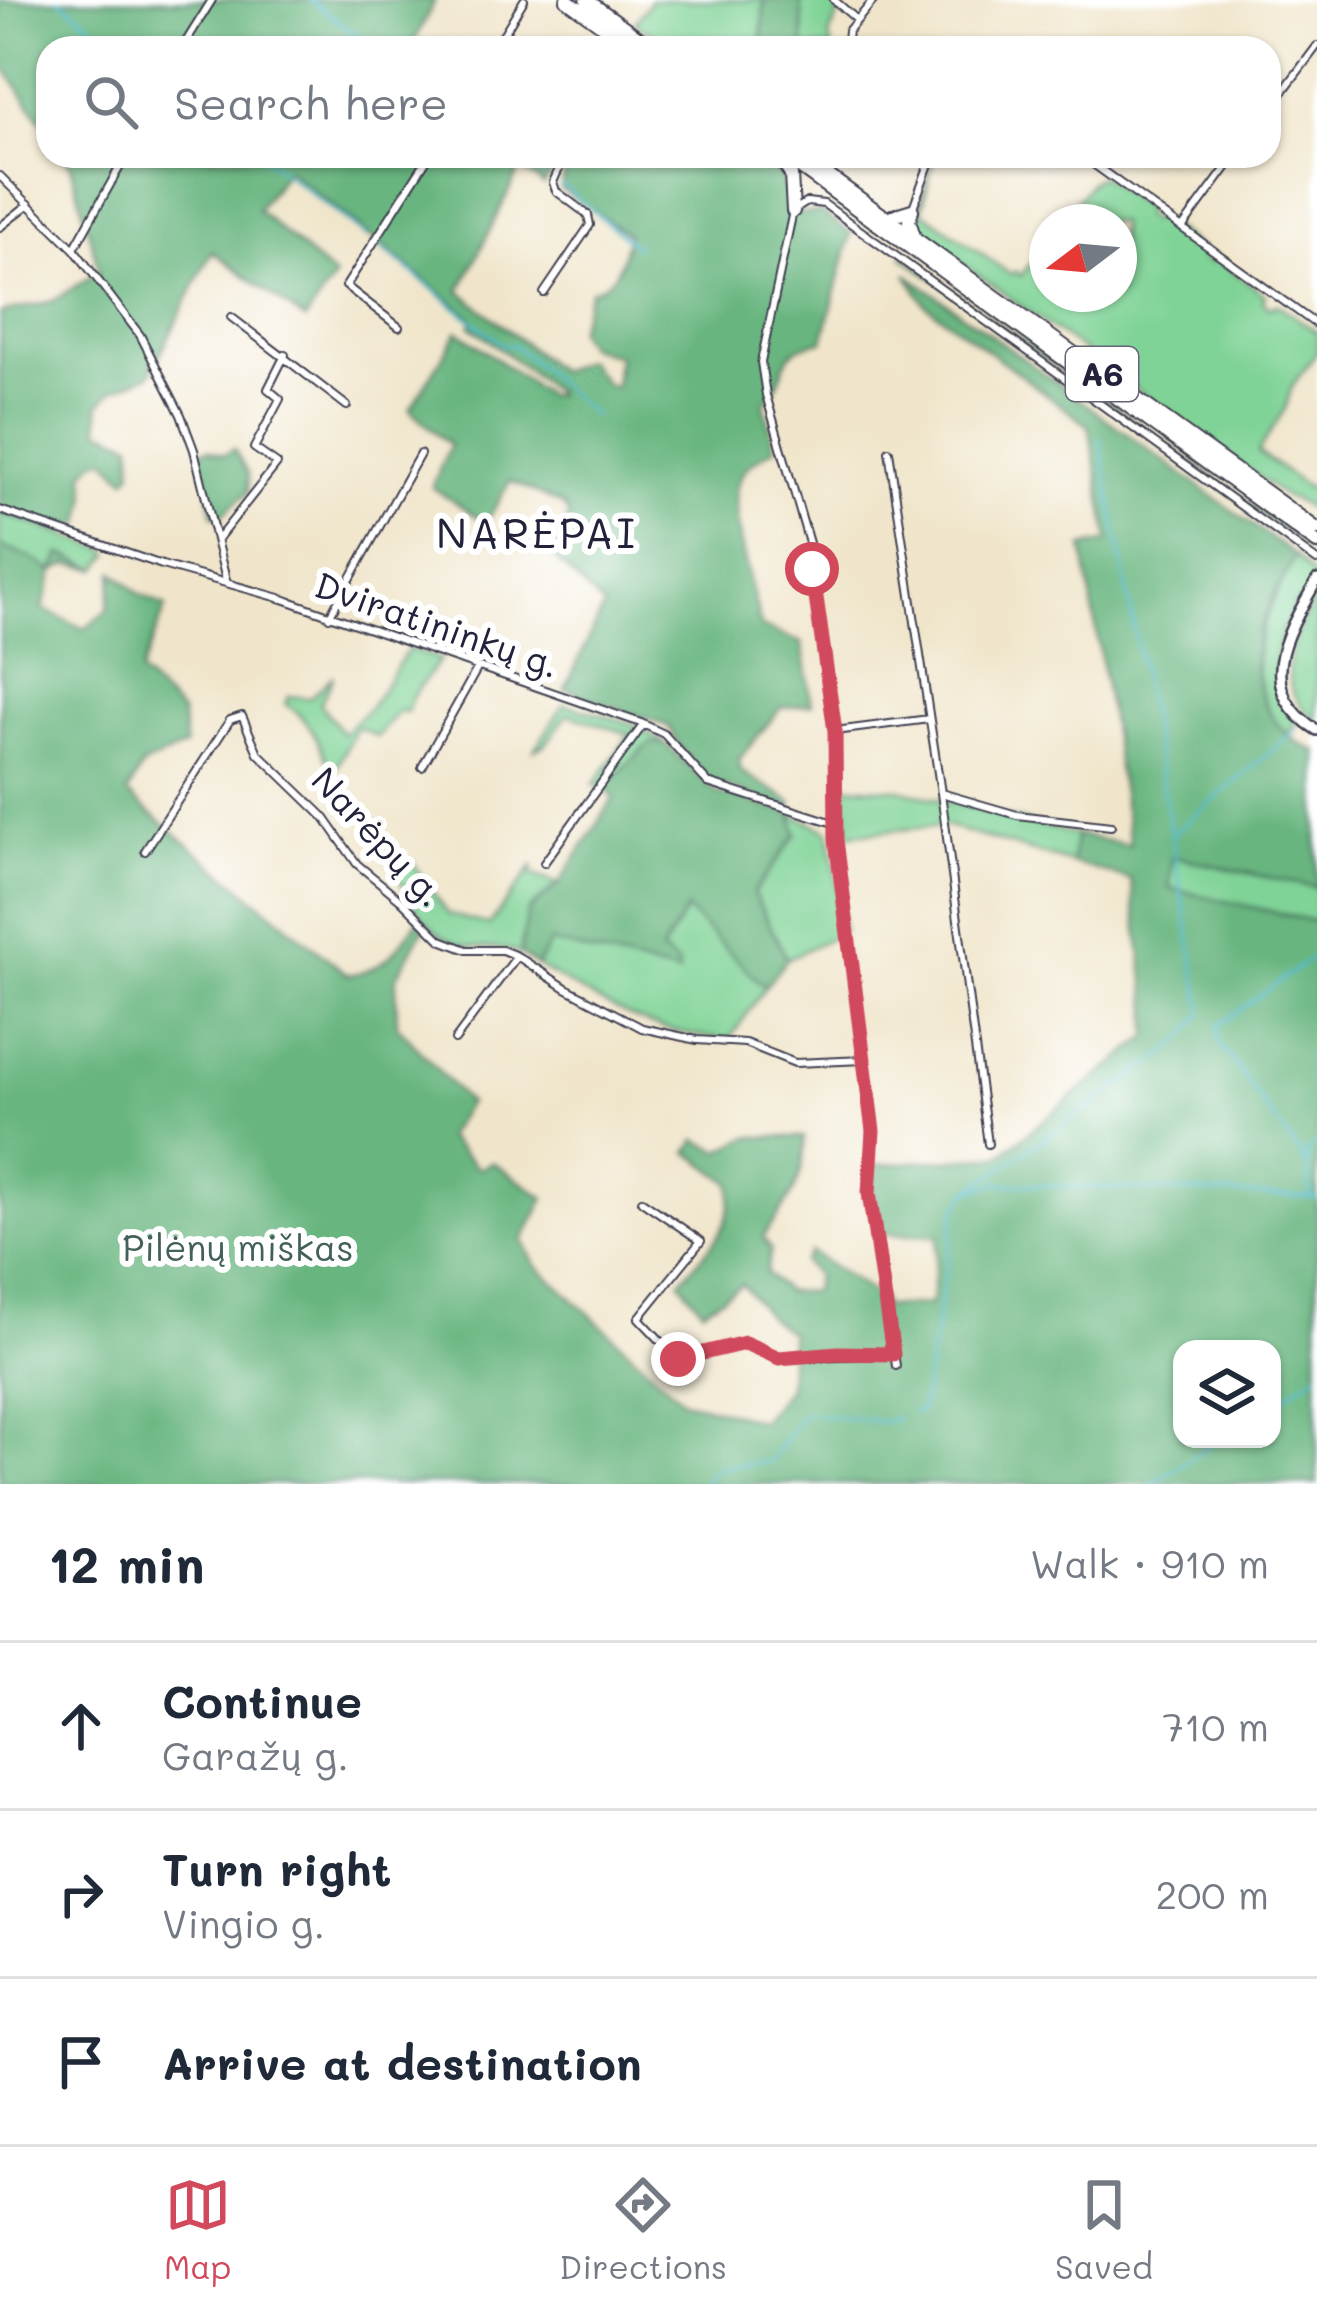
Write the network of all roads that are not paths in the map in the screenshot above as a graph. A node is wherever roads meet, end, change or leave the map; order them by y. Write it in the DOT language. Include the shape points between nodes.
graph roads {
  1 [pos="212,0"];
  2 [pos="524,0"];
  3 [pos="567,0"];
  4 [pos="587,0"];
  5 [pos="834,0"];
  6 [pos="874,0"];
  7 [pos="856,20"];
  8 [pos="190,36"];
  9 [pos="502,36"];
  10 [pos="615,36"];
  11 [pos="636,36"];
  12 [pos="846,36"];
  13 [pos="1317,46"];
  14 [pos="1281,94"];
  15 [pos="119,168"];
  16 [pos="421,168"];
  17 [pos="559,168"];
  18 [pos="787,168"];
  19 [pos="798,168"];
  20 [pos="817,168"];
  21 [pos="928,168"];
  22 [pos="1099,168"];
  23 [pos="1226,168"];
  24 [pos="0,176"];
  25 [pos="29,204"];
  26 [pos="912,210"];
  27 [pos="793,211"];
  28 [pos="885,218"];
  29 [pos="0,227"];
  30 [pos="1182,228"];
  31 [pos="915,239"];
  32 [pos="74,249"];
  33 [pos="544,293"];
  34 [pos="231,317"];
  35 [pos="1317,325"];
  36 [pos="399,327"];
  37 [pos="285,355"];
  38 [pos="347,406"];
  39 [pos="889,451"];
  40 [pos="420,454"];
  41 [pos="1289,509"];
  42 [pos="0,510"];
  43 [pos="1317,513"];
  44 [pos="1317,530"];
  45 [pos="217,540"];
  46 [pos="1317,543"];
  47 [pos="1317,561"];
  48 [pos="226,580"];
  49 [pos="1317,580"];
  50 [pos="329,617"];
  51 [pos="477,669"];
  52 [pos="929,719"];
  53 [pos="644,725"];
  54 [pos="1317,730"];
  55 [pos="835,731"];
  56 [pos="422,766"];
  57 [pos="941,793"];
  58 [pos="836,824"];
  59 [pos="1111,826"];
  60 [pos="145,851"];
  61 [pos="544,863"];
  62 [pos="517,956"];
  63 [pos="455,1040"];
  64 [pos="864,1060"];
  65 [pos="988,1144"];
  66 [pos="642,1202"];
  67 [pos="893,1354"];
  68 [pos="896,1366"];
  1 -- 8 [label="street"];
  2 -- 9 [label="street"];
  3 -- 10 [label="highway"];
  4 -- 11 [label="highway"];
  5 -- 7 [label="street"];
  6 -- 7 [label="street"];
  7 -- 12 [label="street"];
  13 -- 14 [label="street"];
  15 -- 32 [label="street"];
  16 -- 36 [label="street" via="346,286"];
  17 -- 33 [label="street" via="556,191 590,225"];
  18 -- 27 [label="highway"];
  19 -- 46 [label="highway, A6"];
  20 -- 28 [label="highway, A6"];
  21 -- 26 [label="street"];
  22 -- 30 [label="street"];
  23 -- 30 [label="street"];
  24 -- 25 [label="street"];
  25 -- 29 [label="street"];
  25 -- 32 [label="street"];
  26 -- 28 [label="highway"];
  26 -- 31 [label="highway"];
  27 -- 47 [label="street" via="811,201 827,206"];
  27 -- 55 [label="street" via="761,362 809,544"];
  28 -- 31 [label="highway, A6"];
  30 -- 35 [label="street"];
  31 -- 41 [label="highway, A6"];
  32 -- 45 [label="street" via="140,335 181,415"];
  34 -- 37 [label="street"];
  37 -- 38 [label="street"];
  37 -- 45 [label="street" via="268,389 280,399 254,448 278,464"];
  39 -- 52 [label="street"];
  40 -- 50 [label="street"];
  41 -- 43 [label="highway"];
  41 -- 44 [label="highway, A6"];
  42 -- 48 [label="street, Dviratininkų g."];
  45 -- 48 [label="street"];
  48 -- 50 [label="street, Dviratininkų g."];
  49 -- 54 [label="main road" via="1283,643 1280,677 1294,710"];
  50 -- 51 [label="street, Dviratininkų g."];
  51 -- 53 [label="street, Dviratininkų g."];
  51 -- 56 [label="street"];
  52 -- 55 [label="street"];
  52 -- 57 [label="street"];
  53 -- 58 [label="street, Dviratininkų g." via="664,734 708,783"];
  53 -- 61 [label="street"];
  55 -- 58 [label="street"];
  57 -- 59 [label="street" via="1017,815"];
  57 -- 65 [label="street"];
  58 -- 64 [label="street"];
  60 -- 62 [label="street, Narėpų g." via="230,720 242,716 258,753 366,874 429,930 455,947"];
  62 -- 63 [label="street"];
  62 -- 64 [label="street, Narėpų g." via="642,1028 746,1043 795,1064"];
  64 -- 67 [label="street" via="873,1131 869,1193"];
  66 -- 67 [label="street" via="701,1241 639,1318 678,1359 745,1343 779,1358"];
  67 -- 68 [label="street"];
}
